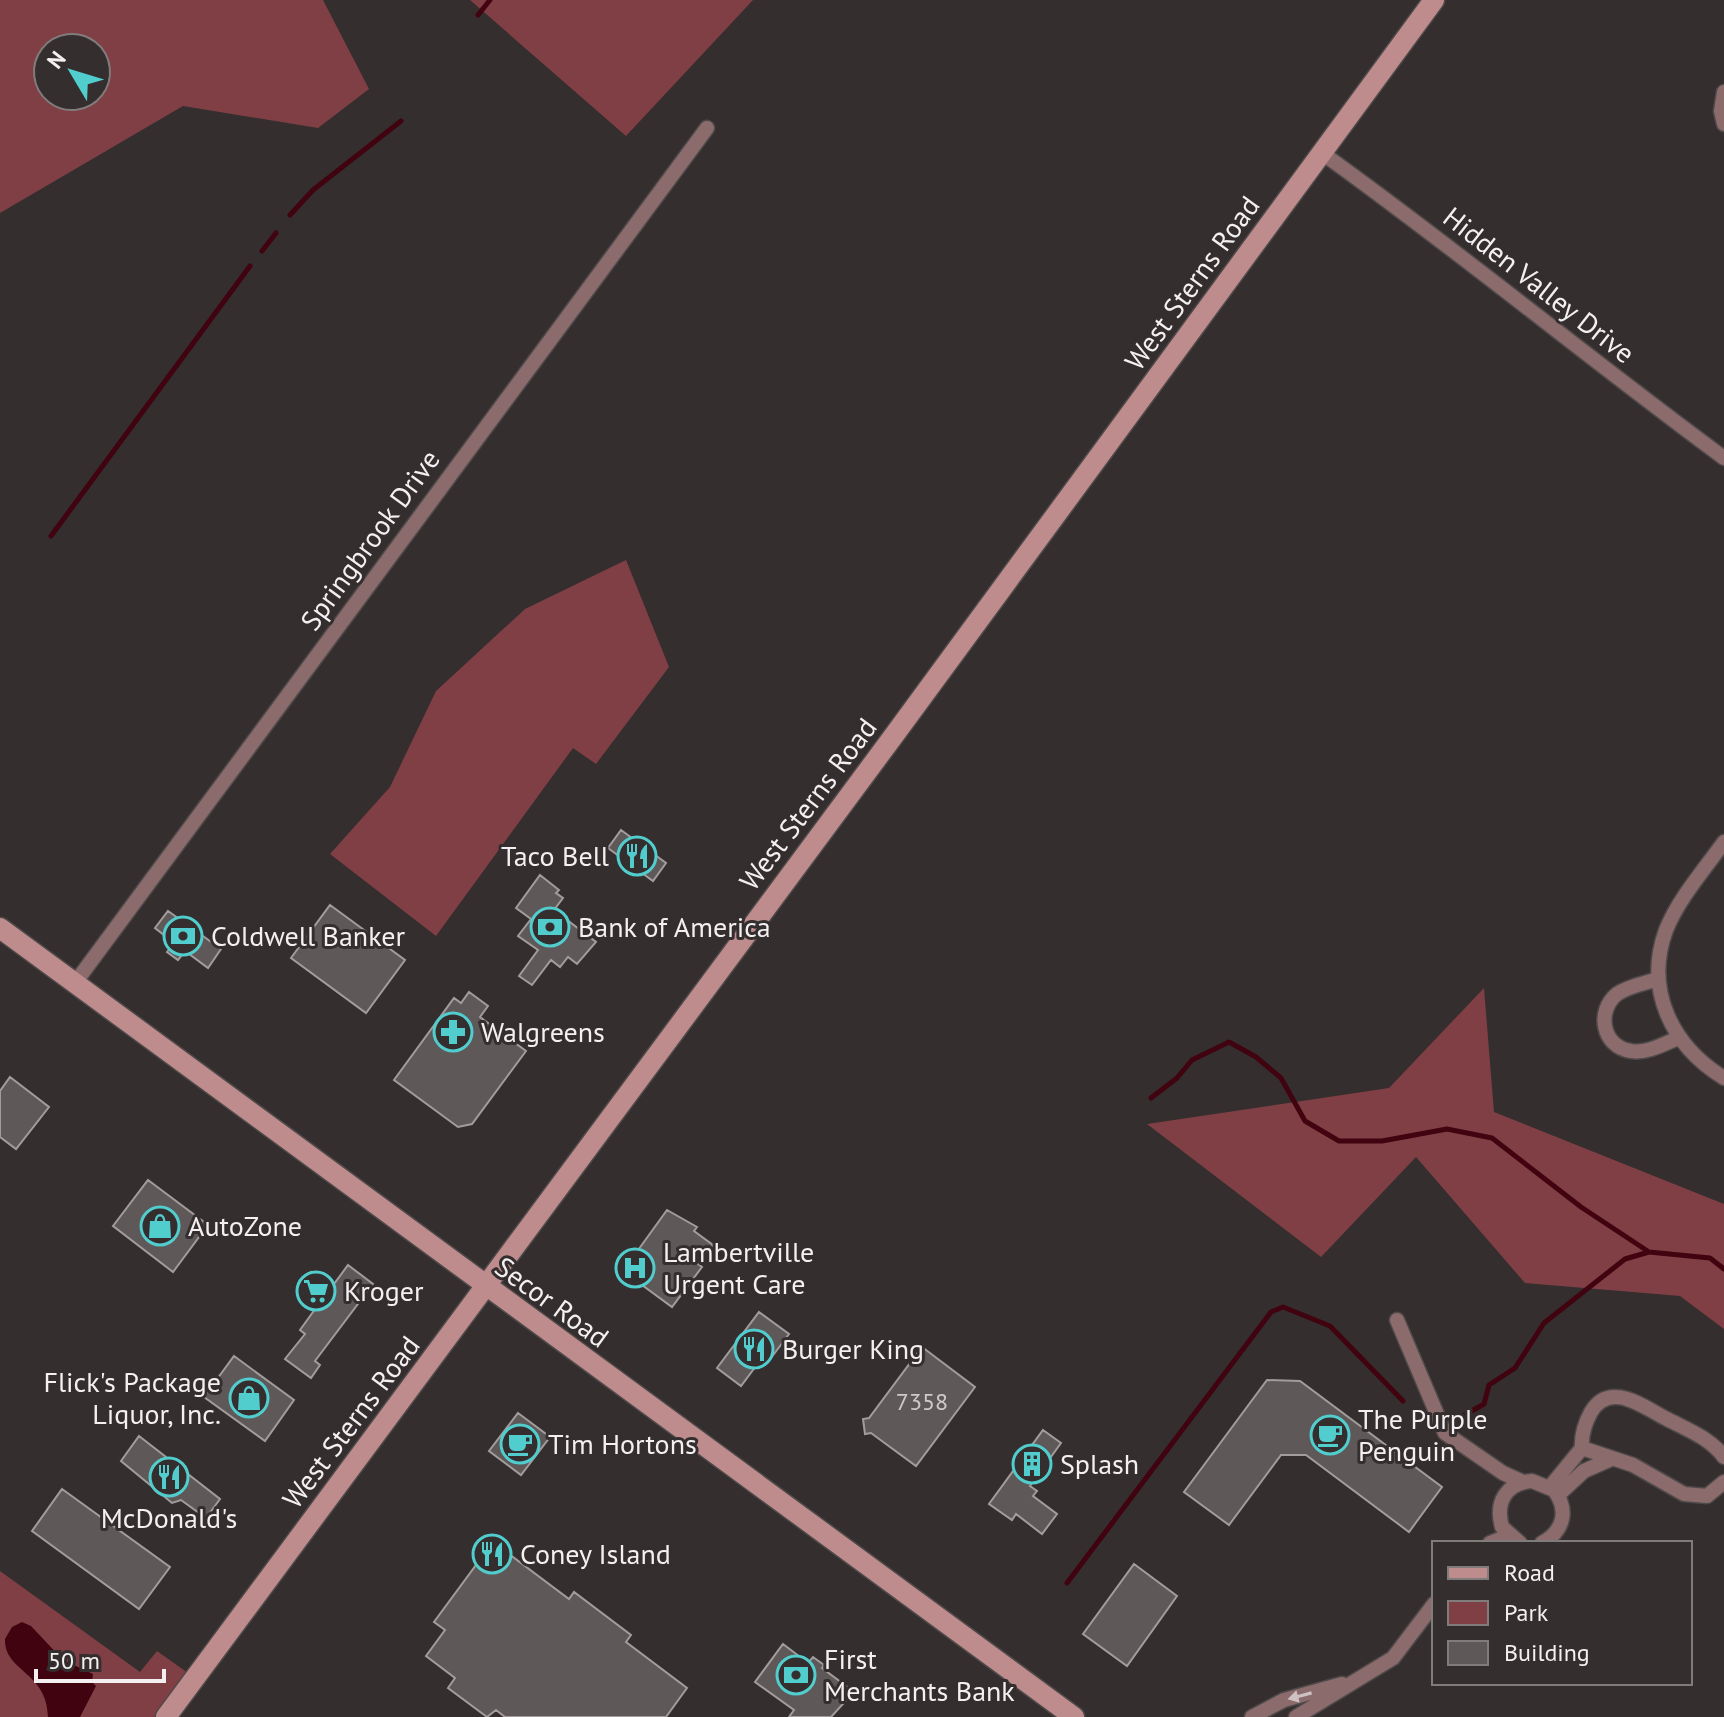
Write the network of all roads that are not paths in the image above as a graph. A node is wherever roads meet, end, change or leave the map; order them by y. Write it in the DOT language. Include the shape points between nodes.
graph roads {
  1 [pos="1434,0"];
  2 [pos="1724,92"];
  3 [pos="1724,124"];
  4 [pos="707,128"];
  5 [pos="1322,153"];
  6 [pos="1724,458"];
  7 [pos="1724,842"];
  8 [pos="0,928"];
  9 [pos="1658,979"];
  10 [pos="75,983"];
  11 [pos="1678,1038"];
  12 [pos="1724,1078"];
  13 [pos="485,1287"];
  14 [pos="1397,1320"];
  15 [pos="1582,1448"];
  16 [pos="1724,1457"];
  17 [pos="1610,1460"];
  18 [pos="1523,1482"];
  19 [pos="1724,1482"];
  20 [pos="1554,1491"];
  21 [pos="1514,1540"];
  22 [pos="1546,1541"];
  23 [pos="1432,1607"];
  24 [pos="1351,1682"];
  25 [pos="166,1717"];
  26 [pos="1074,1717"];
  27 [pos="1252,1717"];
  28 [pos="1296,1717"];
  1 -- 5 [label="main road, West Sterns Road"];
  2 -- 3 [label="street"];
  4 -- 10 [label="street, Springbrook Drive"];
  5 -- 6 [label="street, Hidden Valley Drive"];
  5 -- 13 [label="main road, West Sterns Road"];
  7 -- 9 [label="street" via="1673,916"];
  8 -- 10 [label="main road, Secor Road"];
  9 -- 11 [label="street"];
  9 -- 11 [label="street" via="1616,994 1606,1008 1604,1026 1613,1042 1628,1051 1645,1051"];
  10 -- 13 [label="main road, Secor Road"];
  11 -- 12 [label="street"];
  13 -- 25 [label="main road, West Sterns Road"];
  13 -- 26 [label="main road, Secor Road"];
  14 -- 18 [label="street" via="1445,1433"];
  15 -- 16 [label="street" via="1581,1437 1596,1404 1620,1395 1700,1436"];
  15 -- 17 [label="street"];
  15 -- 20 [label="street"];
  17 -- 19 [label="street" via="1633,1465 1695,1497 1707,1496"];
  17 -- 20 [label="street"];
  18 -- 20 [label="street"];
  18 -- 21 [label="street" via="1511,1487 1500,1504 1499,1517"];
  20 -- 22 [label="street" via="1562,1503 1562,1522"];
  23 -- 24 [label="street" via="1393,1658"];
  24 -- 27 [label="street, one-way" via="1284,1700"];
  24 -- 28 [label="street"];
}
